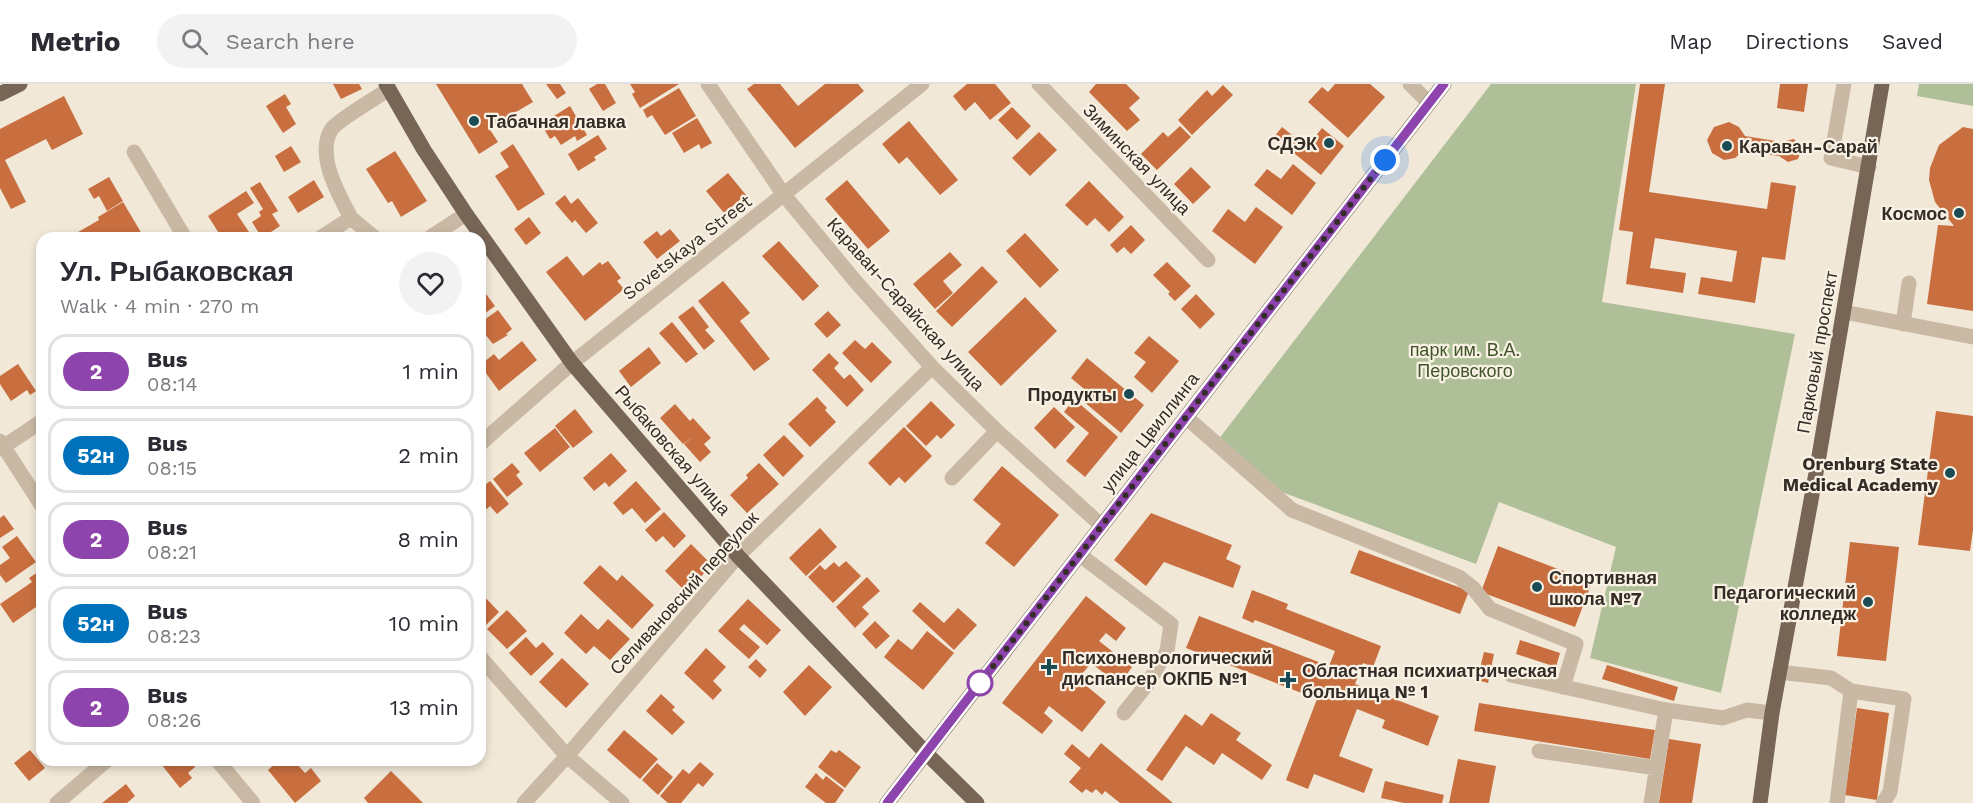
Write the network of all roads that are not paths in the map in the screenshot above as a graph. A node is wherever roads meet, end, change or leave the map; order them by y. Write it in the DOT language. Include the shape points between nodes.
graph roads {
  1 [pos="21,84"];
  2 [pos="708,84"];
  3 [pos="922,84"];
  4 [pos="1039,84"];
  5 [pos="1410,84"];
  6 [pos="1444,84"];
  7 [pos="1844,84"];
  8 [pos="1882,84"];
  9 [pos="388,87"];
  10 [pos="0,94"];
  11 [pos="1429,103"];
  12 [pos="134,152"];
  13 [pos="1869,167"];
  14 [pos="784,195"];
  15 [pos="466,214"];
  16 [pos="351,218"];
  17 [pos="181,232"];
  18 [pos="329,232"];
  19 [pos="368,232"];
  20 [pos="438,232"];
  21 [pos="479,232"];
  22 [pos="486,242"];
  23 [pos="1208,260"];
  24 [pos="1909,284"];
  25 [pos="1844,312"];
  26 [pos="1903,324"];
  27 [pos="1973,337"];
  28 [pos="572,363"];
  29 [pos="932,367"];
  30 [pos="1186,417"];
  31 [pos="36,425"];
  32 [pos="996,431"];
  33 [pos="486,439"];
  34 [pos="1,445"];
  35 [pos="952,478"];
  36 [pos="36,497"];
  37 [pos="1102,526"];
  38 [pos="1080,555"];
  39 [pos="738,556"];
  40 [pos="486,664"];
  41 [pos="1779,672"];
  42 [pos="1511,675"];
  43 [pos="1563,687"];
  44 [pos="1851,690"];
  45 [pos="1666,710"];
  46 [pos="1124,713"];
  47 [pos="1772,713"];
  48 [pos="1539,751"];
  49 [pos="926,753"];
  50 [pos="567,756"];
  51 [pos="99,766"];
  52 [pos="222,766"];
  53 [pos="1657,768"];
  54 [pos="57,803"];
  55 [pos="253,803"];
  56 [pos="524,803"];
  57 [pos="622,803"];
  58 [pos="887,803"];
  59 [pos="977,803"];
  60 [pos="1651,803"];
  61 [pos="1760,803"];
  62 [pos="1837,803"];
  63 [pos="1882,803"];
  1 -- 10 [label="main road"];
  2 -- 14 [label="street, Караван-Сарайская улица"];
  3 -- 14 [label="street, Sovetskaya Street"];
  4 -- 23 [label="street, Зиминская улица"];
  5 -- 11 [label="street"];
  6 -- 11 [label="main road, улица Цвиллинга"];
  7 -- 13 [label="street" via="1831,158"];
  8 -- 13 [label="main road, Парковый проспект"];
  9 -- 15 [label="main road, Рыбаковская улица"];
  9 -- 16 [label="street" via="332,128 328,142 334,186"];
  11 -- 30 [label="main road, улица Цвиллинга"];
  12 -- 17 [label="street"];
  13 -- 25 [label="main road, Парковый проспект"];
  14 -- 28 [label="street, Sovetskaya Street"];
  14 -- 29 [label="street, Караван-Сарайская улица"];
  15 -- 20 [label="street"];
  15 -- 21 [label="main road, Рыбаковская улица"];
  16 -- 18 [label="street"];
  16 -- 19 [label="street"];
  22 -- 28 [label="main road, Рыбаковская улица"];
  24 -- 26 [label="street"];
  25 -- 26 [label="street"];
  25 -- 41 [label="main road, Парковый проспект"];
  26 -- 27 [label="street"];
  28 -- 33 [label="street, Sovetskaya Street"];
  28 -- 39 [label="main road, Рыбаковская улица"];
  29 -- 32 [label="street, Караван-Сарайская улица"];
  29 -- 39 [label="street, Селивановский переулок"];
  30 -- 37 [label="main road, улица Цвиллинга"];
  30 -- 43 [label="street" via="1292,510 1459,577 1490,609 1576,644"];
  31 -- 34 [label="street"];
  32 -- 35 [label="street"];
  32 -- 37 [label="street, Караван-Сарайская улица"];
  34 -- 36 [label="street"];
  37 -- 38 [label="main road, улица Цвиллинга"];
  38 -- 46 [label="street" via="1171,624 1167,651"];
  38 -- 49 [label="main road, улица Цвиллинга"];
  39 -- 49 [label="main road, Рыбаковская улица"];
  39 -- 50 [label="street, Селивановский переулок"];
  40 -- 50 [label="street"];
  41 -- 44 [label="street" via="1831,678"];
  41 -- 47 [label="main road, Парковый проспект"];
  42 -- 43 [label="street"];
  43 -- 45 [label="street"];
  44 -- 62 [label="street"];
  44 -- 63 [label="street" via="1904,699 1890,792"];
  45 -- 47 [label="street" via="1723,718 1747,710"];
  45 -- 53 [label="street"];
  47 -- 61 [label="main road, Парковый проспект"];
  48 -- 53 [label="street"];
  49 -- 58 [label="main road, улица Цвиллинга"];
  49 -- 59 [label="main road, Рыбаковская улица"];
  50 -- 56 [label="street, Селивановский переулок"];
  50 -- 57 [label="street"];
  51 -- 54 [label="street"];
  52 -- 55 [label="street"];
  53 -- 60 [label="street"];
}
